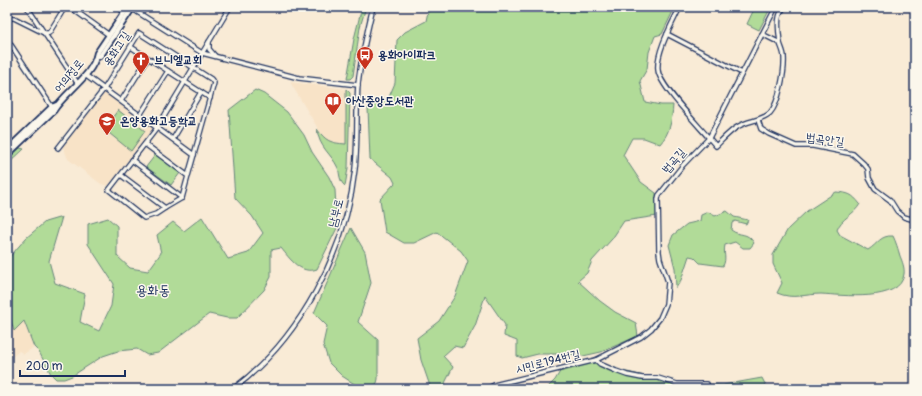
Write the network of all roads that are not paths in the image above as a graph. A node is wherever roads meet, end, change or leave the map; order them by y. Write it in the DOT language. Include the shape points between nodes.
graph roads {
  1 [pos="27,7"];
  2 [pos="65,7"];
  3 [pos="70,7"];
  4 [pos="131,7"];
  5 [pos="230,7"];
  6 [pos="373,7"];
  7 [pos="680,7"];
  8 [pos="776,7"];
  9 [pos="785,7"];
  10 [pos="842,7"];
  11 [pos="857,7"];
  12 [pos="7,18"];
  13 [pos="44,33"];
  14 [pos="667,34"];
  15 [pos="762,34"];
  16 [pos="109,35"];
  17 [pos="7,38"];
  18 [pos="209,40"];
  19 [pos="780,43"];
  20 [pos="131,46"];
  21 [pos="202,53"];
  22 [pos="216,56"];
  23 [pos="96,58"];
  24 [pos="148,58"];
  25 [pos="193,68"];
  26 [pos="168,71"];
  27 [pos="742,73"];
  28 [pos="85,75"];
  29 [pos="184,82"];
  30 [pos="78,84"];
  31 [pos="358,85"];
  32 [pos="104,88"];
  33 [pos="201,92"];
  34 [pos="210,98"];
  35 [pos="121,101"];
  36 [pos="54,106"];
  37 [pos="140,115"];
  38 [pos="758,120"];
  39 [pos="157,128"];
  40 [pos="709,138"];
  41 [pos="173,139"];
  42 [pos="145,144"];
  43 [pos="58,148"];
  44 [pos="7,150"];
  45 [pos="7,153"];
  46 [pos="194,155"];
  47 [pos="132,160"];
  48 [pos="120,175"];
  49 [pos="188,176"];
  50 [pos="182,198"];
  51 [pos="165,208"];
  52 [pos="915,220"];
  53 [pos="596,360"];
  54 [pos="707,384"];
  55 [pos="233,389"];
  56 [pos="488,389"];
  1 -- 13 [label="street"];
  2 -- 13 [label="street" via="49,33"];
  3 -- 16 [label="street"];
  4 -- 16 [label="main road, 어의정로"];
  4 -- 21 [label="street"];
  4 -- 23 [label="main road, 어의정로" via="101,55"];
  5 -- 18 [label="street"];
  6 -- 31 [label="street, 남부로"];
  7 -- 14 [label="street"];
  8 -- 15 [label="street"];
  9 -- 19 [label="street" via="778,21"];
  10 -- 11 [label="street"];
  12 -- 13 [label="street" via="14,18"];
  13 -- 30 [label="street"];
  14 -- 27 [label="street"];
  14 -- 40 [label="street" via="658,63 659,77"];
  15 -- 19 [label="street"];
  15 -- 27 [label="street, 법곡길"];
  16 -- 23 [label="main road, 어의정로"];
  17 -- 36 [label="street"];
  18 -- 21 [label="street"];
  18 -- 22 [label="street" via="209,49"];
  19 -- 38 [label="street" via="785,56 775,106 769,114"];
  20 -- 24 [label="street"];
  20 -- 25 [label="street, 용화고길" via="139,33"];
  20 -- 32 [label="street, 용화고길"];
  21 -- 22 [label="street"];
  21 -- 25 [label="street"];
  22 -- 31 [label="street" via="299,78"];
  23 -- 28 [label="main road, 어의정로"];
  24 -- 26 [label="street"];
  24 -- 35 [label="street"];
  25 -- 29 [label="street"];
  25 -- 34 [label="street" via="214,83"];
  26 -- 29 [label="street"];
  26 -- 37 [label="street"];
  27 -- 40 [label="street, 법곡길"];
  28 -- 30 [label="main road, 어의정로"];
  28 -- 32 [label="street"];
  29 -- 33 [label="street"];
  29 -- 39 [label="street"];
  30 -- 36 [label="main road, 어의정로"];
  31 -- 55 [label="street, 남부로" via="357,152 353,185 345,222 330,261 310,301 288,334 253,373"];
  32 -- 35 [label="street"];
  32 -- 43 [label="street, 용화고길"];
  33 -- 34 [label="street"];
  33 -- 41 [label="street"];
  34 -- 46 [label="street"];
  35 -- 37 [label="street"];
  36 -- 44 [label="main road, 어의정로"];
  36 -- 45 [label="main road, 어의정로" via="49,115"];
  37 -- 39 [label="street"];
  38 -- 40 [label="street" via="738,126 716,146"];
  38 -- 52 [label="street, 법곡안길" via="762,129 769,134 796,146 813,146 853,154 868,169 869,178 875,189 890,200 897,211"];
  39 -- 41 [label="street"];
  39 -- 42 [label="street"];
  40 -- 53 [label="street, 법곡길" via="659,195 659,252 668,282 666,304 660,318 641,337"];
  41 -- 46 [label="street"];
  42 -- 47 [label="street"];
  42 -- 49 [label="street"];
  46 -- 49 [label="street"];
  47 -- 48 [label="street"];
  47 -- 50 [label="street"];
  48 -- 51 [label="street"];
  48 -- 51 [label="street" via="109,190 144,218"];
  49 -- 50 [label="street"];
  50 -- 51 [label="street"];
  53 -- 54 [label="street, 시민로194번길" via="627,375 658,378 677,384"];
  53 -- 56 [label="street, 시민로194번길" via="494,385"];
}
